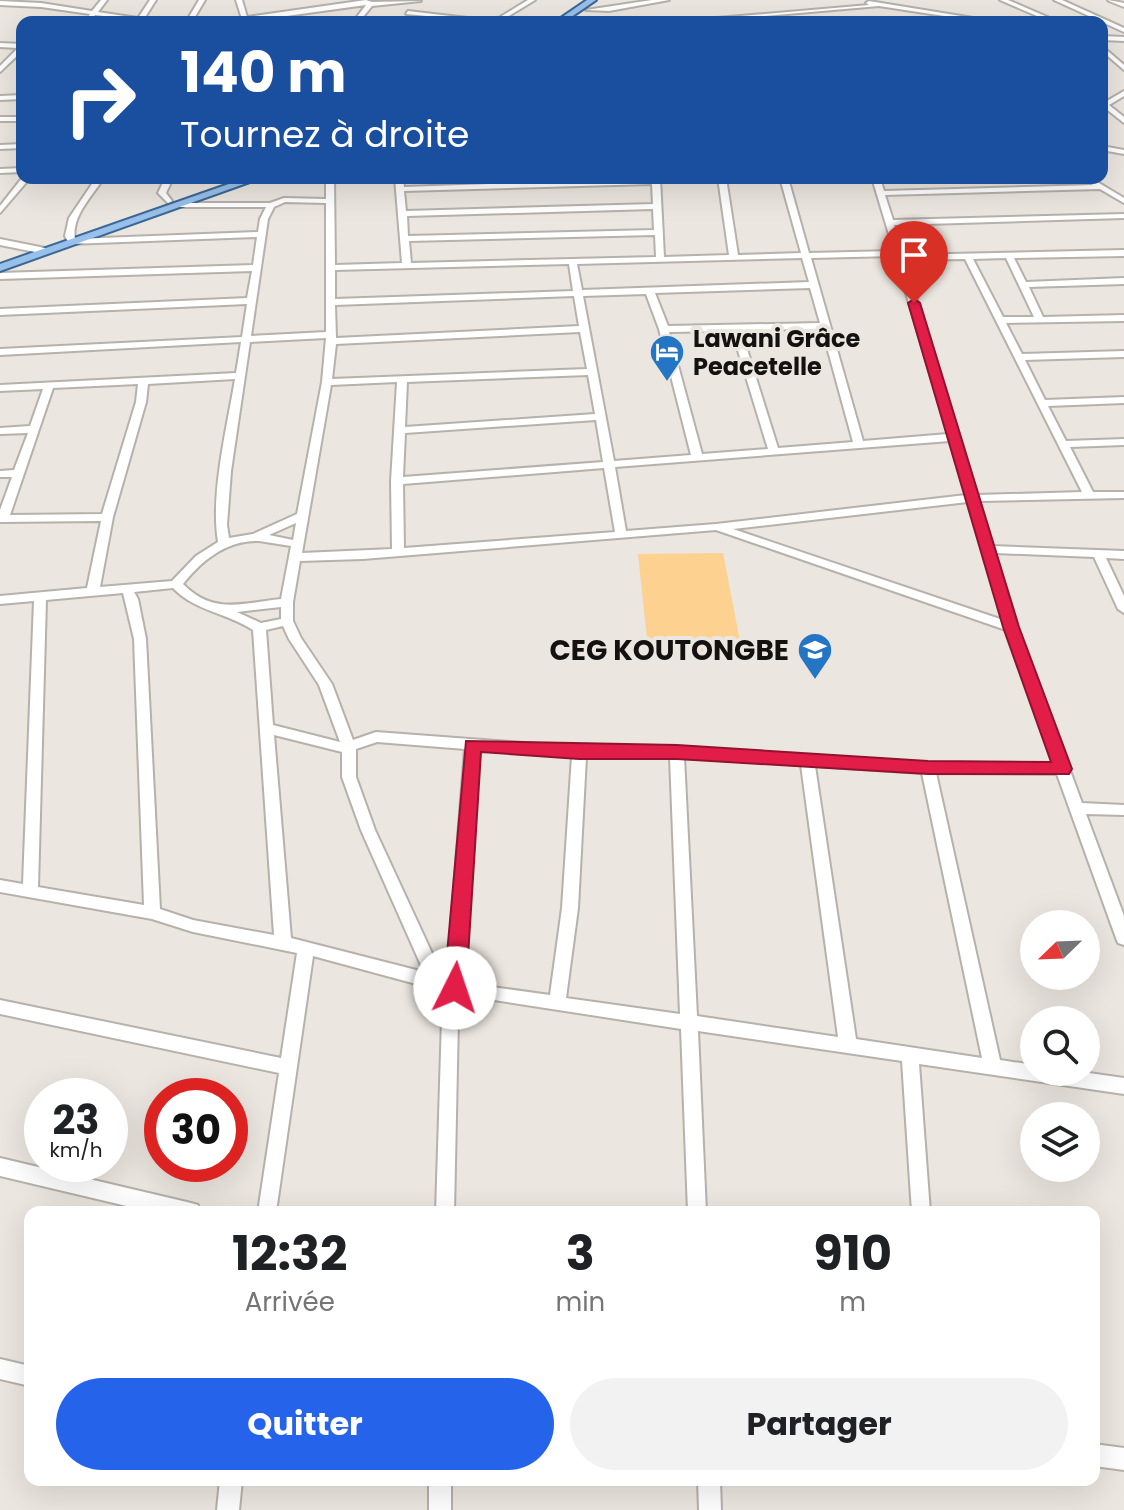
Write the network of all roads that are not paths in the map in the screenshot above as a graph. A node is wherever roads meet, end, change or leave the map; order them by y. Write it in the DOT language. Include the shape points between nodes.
graph roads {
  1 [pos="104,0"];
  2 [pos="532,0"];
  3 [pos="592,0"];
  4 [pos="603,0"];
  5 [pos="666,0"];
  6 [pos="846,0"];
  7 [pos="896,0"];
  8 [pos="1003,0"];
  9 [pos="1057,0"];
  10 [pos="1111,0"];
  11 [pos="420,1"];
  12 [pos="44,2"];
  13 [pos="369,2"];
  14 [pos="0,3"];
  15 [pos="874,5"];
  16 [pos="1124,5"];
  17 [pos="594,10"];
  18 [pos="93,12"];
  19 [pos="408,13"];
  20 [pos="746,15"];
  21 [pos="91,16"];
  22 [pos="116,16"];
  23 [pos="273,16"];
  24 [pos="404,16"];
  25 [pos="434,16"];
  26 [pos="505,16"];
  27 [pos="568,16"];
  28 [pos="584,16"];
  29 [pos="601,16"];
  30 [pos="736,16"];
  31 [pos="952,16"];
  32 [pos="1042,16"];
  33 [pos="1093,16"];
  34 [pos="16,53"];
  35 [pos="1108,53"];
  36 [pos="13,67"];
  37 [pos="1,68"];
  38 [pos="1124,68"];
  39 [pos="1108,105"];
  40 [pos="1124,121"];
  41 [pos="21,184"];
  42 [pos="96,184"];
  43 [pos="166,184"];
  44 [pos="219,184"];
  45 [pos="236,184"];
  46 [pos="330,184"];
  47 [pos="400,184"];
  48 [pos="542,184"];
  49 [pos="656,184"];
  50 [pos="723,184"];
  51 [pos="786,184"];
  52 [pos="878,184"];
  53 [pos="1098,184"];
  54 [pos="1102,187"];
  55 [pos="400,189"];
  56 [pos="880,193"];
  57 [pos="330,201"];
  58 [pos="1124,201"];
  59 [pos="172,203"];
  60 [pos="271,205"];
  61 [pos="657,206"];
  62 [pos="0,211"];
  63 [pos="401,214"];
  64 [pos="1124,216"];
  65 [pos="889,223"];
  66 [pos="660,232"];
  67 [pos="261,234"];
  68 [pos="71,239"];
  69 [pos="403,239"];
  70 [pos="0,242"];
  71 [pos="32,248"];
  72 [pos="45,251"];
  73 [pos="1124,254"];
  74 [pos="899,255"];
  75 [pos="807,256"];
  76 [pos="1009,256"];
  77 [pos="734,257"];
  78 [pos="968,257"];
  79 [pos="0,259"];
  80 [pos="660,259"];
  81 [pos="573,264"];
  82 [pos="407,267"];
  83 [pos="0,268"];
  84 [pos="256,268"];
  85 [pos="330,268"];
  86 [pos="0,276"];
  87 [pos="1124,281"];
  88 [pos="813,285"];
  89 [pos="1024,285"];
  90 [pos="650,291"];
  91 [pos="579,293"];
  92 [pos="252,301"];
  93 [pos="330,302"];
  94 [pos="0,312"];
  95 [pos="1124,318"];
  96 [pos="1000,320"];
  97 [pos="1040,320"];
  98 [pos="825,326"];
  99 [pos="584,329"];
  100 [pos="664,329"];
  101 [pos="736,329"];
  102 [pos="330,338"];
  103 [pos="248,339"];
  104 [pos="0,352"];
  105 [pos="1124,354"];
  106 [pos="1019,357"];
  107 [pos="592,372"];
  108 [pos="241,376"];
  109 [pos="402,381"];
  110 [pos="143,382"];
  111 [pos="327,382"];
  112 [pos="49,386"];
  113 [pos="0,388"];
  114 [pos="1124,400"];
  115 [pos="1042,403"];
  116 [pos="601,417"];
  117 [pos="35,429"];
  118 [pos="401,430"];
  119 [pos="0,431"];
  120 [pos="955,437"];
  121 [pos="1124,442"];
  122 [pos="1063,444"];
  123 [pos="859,445"];
  124 [pos="774,451"];
  125 [pos="697,457"];
  126 [pos="611,465"];
  127 [pos="20,473"];
  128 [pos="0,474"];
  129 [pos="397,481"];
  130 [pos="1088,494"];
  131 [pos="1124,495"];
  132 [pos="973,498"];
  133 [pos="304,515"];
  134 [pos="107,517"];
  135 [pos="1,518"];
  136 [pos="716,527"];
  137 [pos="621,533"];
  138 [pos="254,537"];
  139 [pos="224,543"];
  140 [pos="989,549"];
  141 [pos="298,551"];
  142 [pos="398,552"];
  143 [pos="1098,554"];
  144 [pos="1124,555"];
  145 [pos="176,584"];
  146 [pos="126,587"];
  147 [pos="93,590"];
  148 [pos="40,596"];
  149 [pos="0,600"];
  150 [pos="287,602"];
  151 [pos="1124,609"];
  152 [pos="215,611"];
  153 [pos="287,621"];
  154 [pos="1011,627"];
  155 [pos="259,628"];
  156 [pos="268,729"];
  157 [pos="472,745"];
  158 [pos="349,748"];
  159 [pos="579,752"];
  160 [pos="677,752"];
  161 [pos="807,760"];
  162 [pos="928,768"];
  163 [pos="1062,769"];
  164 [pos="1077,808"];
  165 [pos="1124,810"];
  166 [pos="0,886"];
  167 [pos="30,890"];
  168 [pos="152,913"];
  169 [pos="1124,938"];
  170 [pos="283,943"];
  171 [pos="306,948"];
  172 [pos="437,982"];
  173 [pos="455,988"];
  174 [pos="557,1002"];
  175 [pos="0,1007"];
  176 [pos="689,1022"];
  177 [pos="848,1046"];
  178 [pos="910,1055"];
  179 [pos="288,1067"];
  180 [pos="993,1067"];
  181 [pos="1124,1086"];
  182 [pos="0,1167"];
  183 [pos="166,1206"];
  184 [pos="268,1206"];
  185 [pos="445,1206"];
  186 [pos="697,1206"];
  187 [pos="921,1206"];
  188 [pos="0,1369"];
  189 [pos="24,1375"];
  190 [pos="1100,1456"];
  191 [pos="1124,1459"];
  192 [pos="230,1486"];
  193 [pos="440,1486"];
  194 [pos="709,1486"];
  195 [pos="228,1510"];
  196 [pos="440,1510"];
  197 [pos="710,1510"];
  1 -- 18 [label="street"];
  2 -- 26 [label="street"];
  3 -- 27 [label="main road"];
  4 -- 17 [label="main road"];
  5 -- 17 [label="street"];
  6 -- 15 [label="street"];
  7 -- 15 [label="street"];
  8 -- 32 [label="street"];
  9 -- 33 [label="street"];
  10 -- 16 [label="street"];
  11 -- 13 [label="street"];
  11 -- 19 [label="street"];
  12 -- 14 [label="street"];
  12 -- 18 [label="street"];
  13 -- 23 [label="street"];
  15 -- 20 [label="street"];
  15 -- 31 [label="street"];
  17 -- 28 [label="main road"];
  17 -- 29 [label="street"];
  18 -- 21 [label="street"];
  18 -- 22 [label="street"];
  19 -- 24 [label="street"];
  19 -- 25 [label="street"];
  20 -- 30 [label="street"];
  34 -- 37 [label="street"];
  35 -- 38 [label="street"];
  36 -- 37 [label="street"];
  39 -- 40 [label="street"];
  41 -- 62 [label="street"];
  42 -- 68 [label="street" via="73,218"];
  43 -- 59 [label="street" via="162,193"];
  44 -- 59 [label="main road"];
  45 -- 59 [label="main road"];
  46 -- 57 [label="street"];
  47 -- 55 [label="street"];
  48 -- 55 [label="street"];
  49 -- 61 [label="street"];
  50 -- 77 [label="street"];
  51 -- 75 [label="street"];
  52 -- 56 [label="street"];
  53 -- 54 [label="street"];
  54 -- 56 [label="street"];
  54 -- 58 [label="street"];
  55 -- 63 [label="street"];
  56 -- 65 [label="street"];
  57 -- 60 [label="street" via="284,200"];
  57 -- 85 [label="street"];
  59 -- 60 [label="street"];
  59 -- 68 [label="main road"];
  60 -- 67 [label="street"];
  61 -- 63 [label="street"];
  61 -- 66 [label="street"];
  63 -- 69 [label="street"];
  64 -- 65 [label="street"];
  65 -- 74 [label="street"];
  66 -- 69 [label="street"];
  66 -- 80 [label="street"];
  67 -- 68 [label="street"];
  67 -- 84 [label="street"];
  68 -- 71 [label="main road"];
  68 -- 72 [label="main road"];
  69 -- 82 [label="street"];
  70 -- 71 [label="street"];
  71 -- 72 [label="street"];
  71 -- 79 [label="main road"];
  72 -- 83 [label="main road"];
  73 -- 76 [label="street"];
  74 -- 75 [label="street"];
  74 -- 78 [label="street"];
  74 -- 120 [label="street"];
  75 -- 77 [label="street"];
  75 -- 88 [label="street"];
  76 -- 78 [label="street"];
  76 -- 89 [label="street"];
  77 -- 80 [label="street"];
  78 -- 96 [label="street"];
  80 -- 81 [label="street"];
  81 -- 82 [label="street"];
  81 -- 91 [label="street"];
  82 -- 85 [label="street"];
  84 -- 86 [label="street"];
  84 -- 92 [label="street"];
  85 -- 93 [label="street"];
  87 -- 89 [label="street"];
  88 -- 90 [label="street"];
  88 -- 98 [label="street"];
  89 -- 97 [label="street"];
  90 -- 91 [label="street"];
  90 -- 100 [label="street"];
  91 -- 93 [label="street"];
  91 -- 99 [label="street"];
  92 -- 94 [label="street"];
  92 -- 103 [label="street"];
  93 -- 102 [label="street"];
  95 -- 97 [label="street"];
  96 -- 97 [label="street"];
  96 -- 106 [label="street"];
  98 -- 101 [label="street"];
  98 -- 123 [label="street"];
  99 -- 102 [label="street"];
  99 -- 107 [label="street"];
  100 -- 101 [label="street"];
  100 -- 125 [label="street"];
  101 -- 124 [label="street"];
  102 -- 103 [label="street"];
  102 -- 111 [label="street"];
  103 -- 104 [label="street"];
  103 -- 108 [label="street"];
  105 -- 106 [label="street"];
  106 -- 115 [label="street"];
  107 -- 109 [label="street"];
  107 -- 116 [label="street"];
  108 -- 110 [label="street"];
  108 -- 139 [label="street" via="226,471"];
  109 -- 111 [label="street"];
  109 -- 118 [label="street"];
  110 -- 112 [label="street"];
  110 -- 134 [label="street"];
  111 -- 133 [label="street"];
  112 -- 113 [label="street"];
  112 -- 117 [label="street"];
  114 -- 115 [label="street"];
  115 -- 122 [label="street"];
  116 -- 118 [label="street"];
  116 -- 126 [label="street"];
  117 -- 119 [label="street"];
  117 -- 127 [label="street"];
  118 -- 129 [label="street"];
  120 -- 123 [label="street"];
  120 -- 132 [label="street"];
  121 -- 122 [label="street"];
  122 -- 130 [label="street"];
  123 -- 124 [label="street"];
  124 -- 125 [label="street"];
  125 -- 126 [label="street"];
  126 -- 129 [label="street"];
  126 -- 137 [label="street"];
  127 -- 128 [label="street"];
  127 -- 135 [label="street"];
  129 -- 142 [label="street"];
  130 -- 131 [label="street"];
  130 -- 132 [label="street"];
  132 -- 136 [label="street"];
  132 -- 140 [label="street"];
  133 -- 138 [label="street"];
  133 -- 141 [label="street"];
  134 -- 135 [label="street"];
  134 -- 147 [label="street"];
  136 -- 137 [label="street"];
  136 -- 154 [label="street"];
  137 -- 142 [label="street"];
  138 -- 139 [label="street"];
  138 -- 141 [label="street"];
  139 -- 145 [label="street" via="190,566"];
  140 -- 143 [label="street"];
  140 -- 154 [label="street"];
  141 -- 142 [label="street"];
  141 -- 150 [label="street"];
  143 -- 144 [label="street"];
  143 -- 151 [label="street"];
  145 -- 146 [label="street"];
  145 -- 152 [label="street" via="192,600"];
  146 -- 147 [label="street"];
  146 -- 168 [label="street" via="140,639"];
  147 -- 148 [label="street"];
  148 -- 149 [label="street"];
  148 -- 167 [label="street"];
  150 -- 152 [label="street"];
  150 -- 153 [label="street"];
  152 -- 155 [label="street"];
  153 -- 155 [label="street"];
  153 -- 158 [label="street" via="325,684"];
  154 -- 163 [label="street"];
  155 -- 156 [label="street"];
  156 -- 158 [label="street"];
  156 -- 170 [label="street"];
  157 -- 158 [label="street" via="376,737"];
  157 -- 159 [label="street"];
  157 -- 173 [label="street"];
  158 -- 172 [label="street" via="349,777 368,830"];
  159 -- 160 [label="street"];
  159 -- 174 [label="street" via="571,895"];
  160 -- 161 [label="street"];
  160 -- 176 [label="street"];
  161 -- 162 [label="street"];
  161 -- 177 [label="street"];
  162 -- 163 [label="street"];
  162 -- 180 [label="street"];
  163 -- 164 [label="street"];
  164 -- 165 [label="street"];
  164 -- 169 [label="street"];
  166 -- 167 [label="street"];
  167 -- 168 [label="street"];
  168 -- 170 [label="street"];
  170 -- 171 [label="street"];
  171 -- 172 [label="street"];
  171 -- 179 [label="street"];
  172 -- 173 [label="street"];
  172 -- 185 [label="street" via="452,1036"];
  173 -- 174 [label="street"];
  174 -- 176 [label="street"];
  175 -- 179 [label="street"];
  176 -- 177 [label="street"];
  176 -- 186 [label="street"];
  177 -- 178 [label="street"];
  178 -- 180 [label="street"];
  178 -- 187 [label="street"];
  179 -- 184 [label="street"];
  180 -- 181 [label="street"];
  182 -- 183 [label="street"];
  188 -- 189 [label="street"];
  190 -- 191 [label="street"];
  192 -- 195 [label="street"];
  193 -- 196 [label="street"];
  194 -- 197 [label="street"];
}
